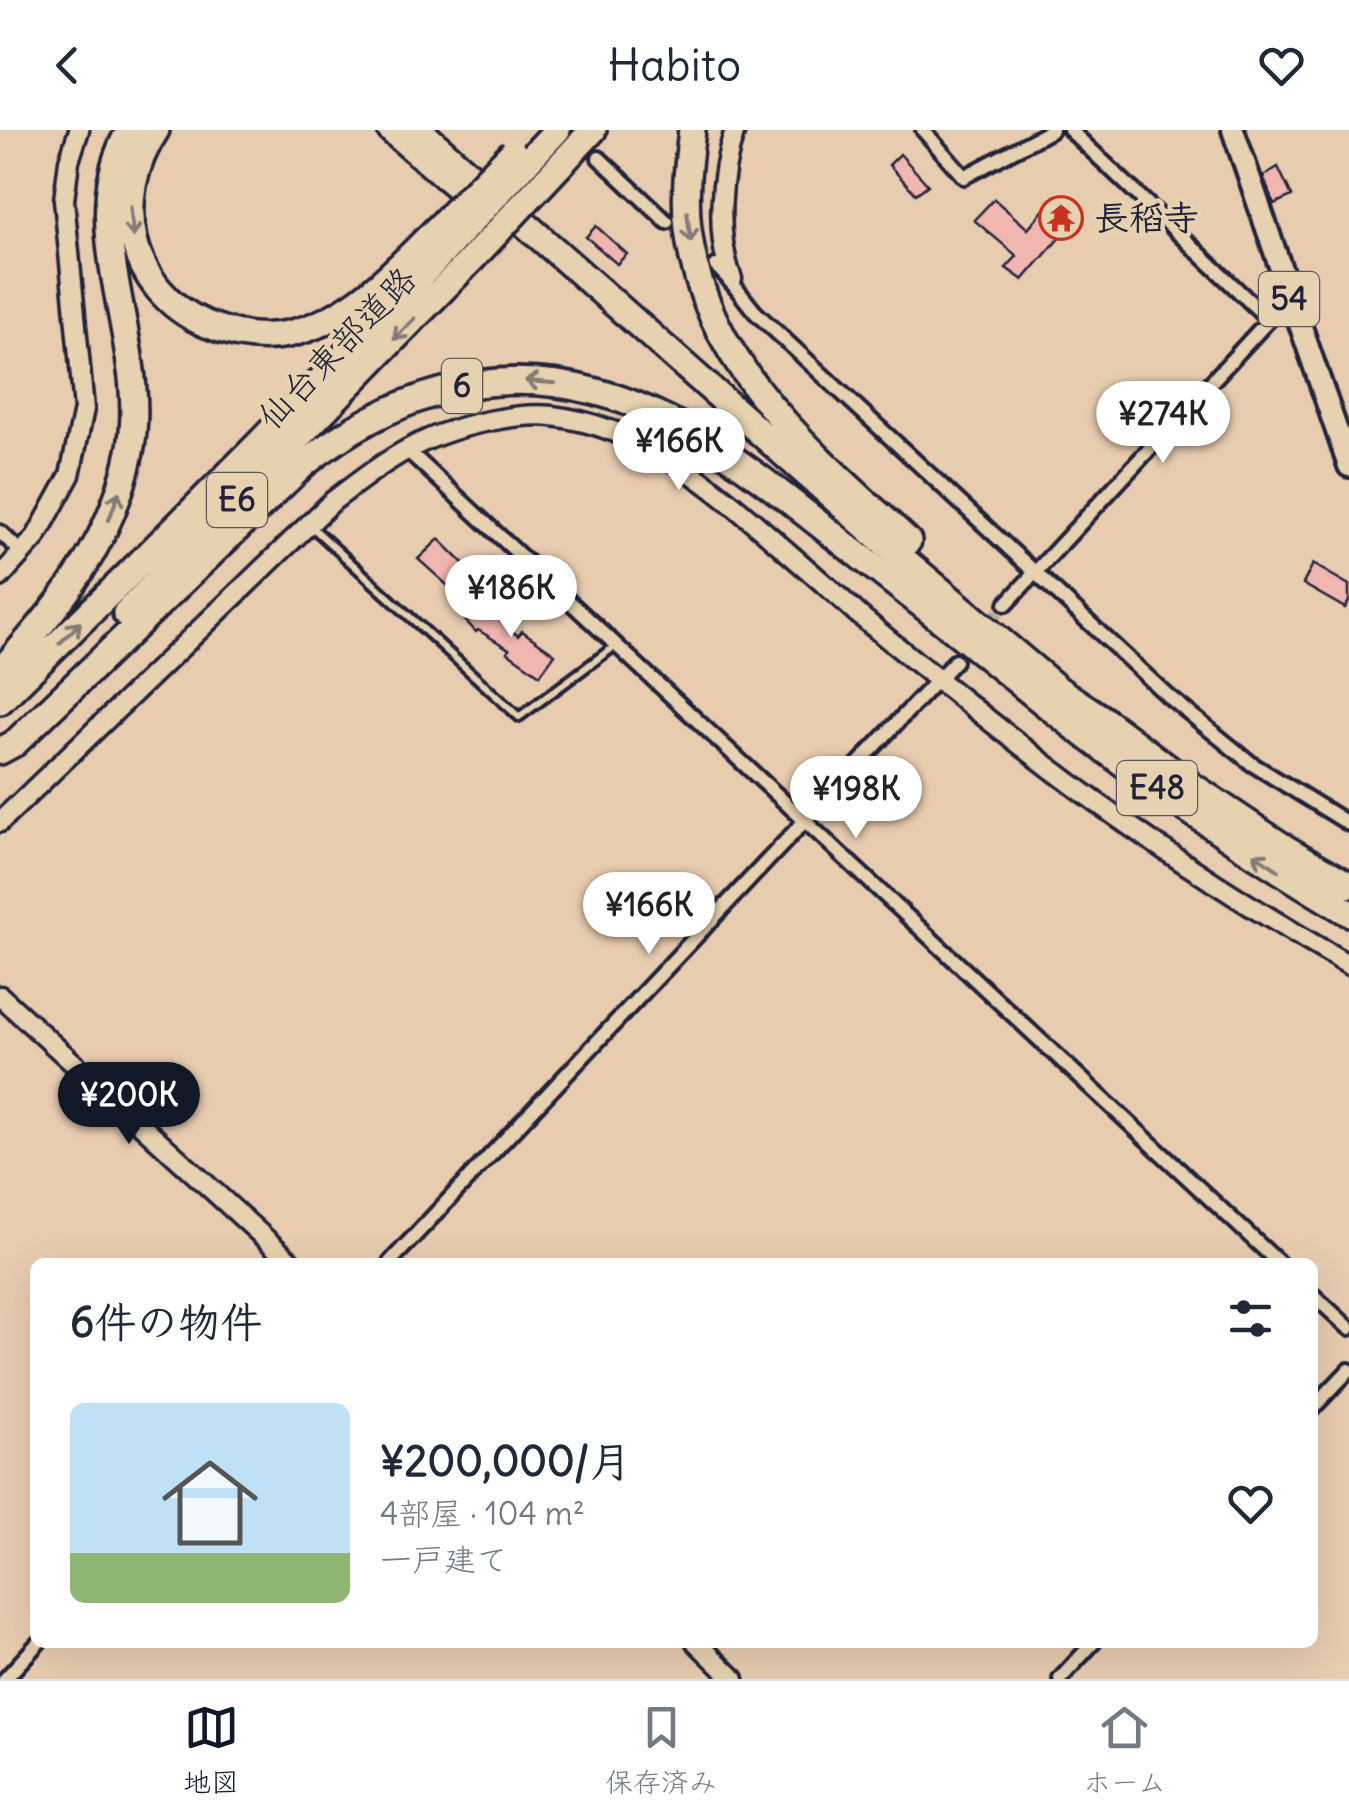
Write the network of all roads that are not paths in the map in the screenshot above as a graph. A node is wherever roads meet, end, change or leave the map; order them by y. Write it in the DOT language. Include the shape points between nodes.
graph roads {
  1 [pos="79,130"];
  2 [pos="130,130"];
  3 [pos="156,130"];
  4 [pos="391,130"];
  5 [pos="420,130"];
  6 [pos="533,130"];
  7 [pos="557,130"];
  8 [pos="593,130"];
  9 [pos="692,130"];
  10 [pos="735,130"];
  11 [pos="923,130"];
  12 [pos="1052,130"];
  13 [pos="1070,130"];
  14 [pos="1232,130"];
  15 [pos="519,158"];
  16 [pos="599,158"];
  17 [pos="668,222"];
  18 [pos="454,242"];
  19 [pos="716,266"];
  20 [pos="732,279"];
  21 [pos="1289,298"];
  22 [pos="1269,320"];
  23 [pos="406,449"];
  24 [pos="1348,454"];
  25 [pos="308,524"];
  26 [pos="0,532"];
  27 [pos="22,552"];
  28 [pos="1035,574"];
  29 [pos="0,577"];
  30 [pos="1006,604"];
  31 [pos="616,645"];
  32 [pos="966,654"];
  33 [pos="0,672"];
  34 [pos="938,679"];
  35 [pos="0,700"];
  36 [pos="1104,720"];
  37 [pos="0,738"];
  38 [pos="0,752"];
  39 [pos="0,822"];
  40 [pos="806,822"];
  41 [pos="1349,824"];
  42 [pos="1349,885"];
  43 [pos="1349,913"];
  44 [pos="1349,965"];
  45 [pos="0,996"];
  46 [pos="287,1258"];
  47 [pos="394,1258"];
  48 [pos="1274,1258"];
  49 [pos="1318,1300"];
  50 [pos="1349,1328"];
  51 [pos="1349,1370"];
  52 [pos="1318,1403"];
  53 [pos="33,1648"];
  54 [pos="702,1648"];
  55 [pos="1088,1648"];
  56 [pos="5,1679"];
  57 [pos="734,1679"];
  58 [pos="1060,1679"];
  1 -- 27 [label="street" via="64,200 84,409 70,475"];
  33 -- 2 [label="highway, one-way" via="96,548 131,449 128,341 108,222 115,163"];
  3 -- 18 [label="highway, one-way" via="130,191 132,234 146,274 162,294 216,328 266,337 328,320"];
  4 -- 32 [label="highway" via="914,586"];
  5 -- 36 [label="highway" via="897,554"];
  6 -- 15 [label="highway"];
  7 -- 15 [label="highway, 仙台東部道路 / E6"];
  8 -- 18 [label="highway, 仙台東部道路 / E6, bridge" via="545,181"];
  9 -- 36 [label="highway, one-way" via="686,201 694,264 718,330 740,366 794,433"];
  10 -- 20 [label="street" via="723,190"];
  11 -- 12 [label="street" via="964,177"];
  13 -- 22 [label="street"];
  14 -- 21 [label="main road, 54"];
  15 -- 18 [label="highway, 仙台東部道路 / E6, bridge"];
  16 -- 17 [label="street"];
  35 -- 18 [label="highway, 仙台東部道路 / E6, one-way"];
  18 -- 37 [label="highway, 仙台東部道路 / E6, one-way" via="271,466"];
  19 -- 20 [label="street"];
  20 -- 28 [label="street" via="756,313"];
  21 -- 22 [label="street"];
  21 -- 24 [label="main road, 54"];
  22 -- 28 [label="street"];
  23 -- 25 [label="street"];
  23 -- 31 [label="street"];
  23 -- 34 [label="street" via="513,416 591,424 636,441 706,482"];
  25 -- 31 [label="lane" via="519,717"];
  25 -- 39 [label="street"];
  26 -- 27 [label="street"];
  27 -- 29 [label="street"];
  28 -- 30 [label="street"];
  28 -- 41 [label="street" via="1238,753"];
  31 -- 40 [label="street"];
  32 -- 34 [label="street"];
  32 -- 38 [label="highway, 6, one-way" via="732,458 678,426 589,390 521,380 489,383 398,405 336,439"];
  43 -- 32 [label="highway, E48, one-way"];
  34 -- 40 [label="street"];
  34 -- 44 [label="street" via="1136,830"];
  36 -- 42 [label="highway, E48" via="1223,807"];
  40 -- 47 [label="street"];
  40 -- 48 [label="street"];
  45 -- 46 [label="street"];
  49 -- 50 [label="street"];
  51 -- 52 [label="street"];
  53 -- 56 [label="street"];
  54 -- 57 [label="street"];
  55 -- 58 [label="street"];
}
